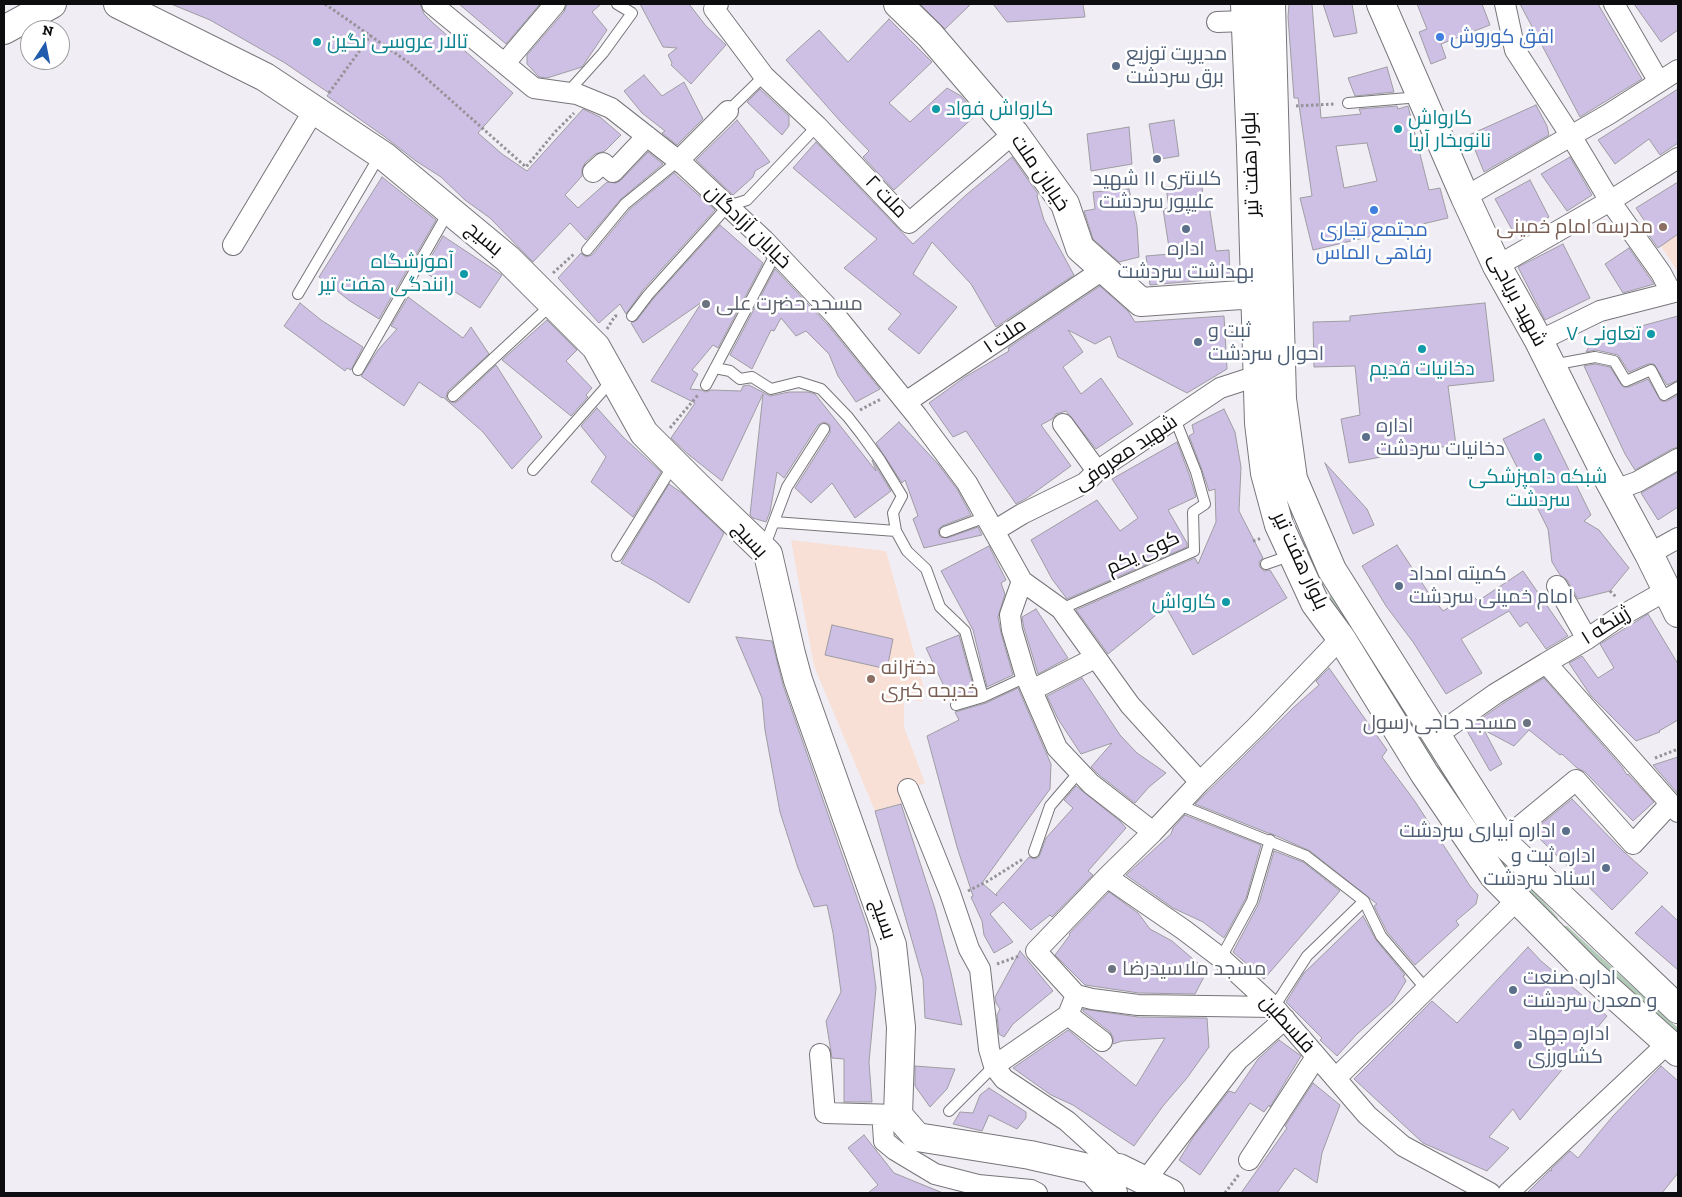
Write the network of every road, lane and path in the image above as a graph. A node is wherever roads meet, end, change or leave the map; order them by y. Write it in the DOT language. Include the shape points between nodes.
graph roads {
  1 [pos="52,4"];
  2 [pos="118,4"];
  3 [pos="325,4"];
  4 [pos="432,4"];
  5 [pos="554,4"];
  6 [pos="617,4"];
  7 [pos="718,4"];
  8 [pos="898,4"];
  9 [pos="1271,4"];
  10 [pos="1381,4"];
  11 [pos="1504,4"];
  12 [pos="1614,4"];
  13 [pos="1245,12"];
  14 [pos="1217,22"];
  15 [pos="4,30"];
  16 [pos="371,35"];
  17 [pos="505,64"];
  18 [pos="1678,70"];
  19 [pos="764,76"];
  20 [pos="1659,82"];
  21 [pos="568,92"];
  22 [pos="1422,96"];
  23 [pos="588,98"];
  24 [pos="1348,103"];
  25 [pos="1273,108"];
  26 [pos="314,110"];
  27 [pos="728,111"];
  28 [pos="817,126"];
  29 [pos="1014,133"];
  30 [pos="647,136"];
  31 [pos="1571,136"];
  32 [pos="380,154"];
  33 [pos="1678,158"];
  34 [pos="678,161"];
  35 [pos="593,172"];
  36 [pos="1465,197"];
  37 [pos="1610,201"];
  38 [pos="728,206"];
  39 [pos="449,210"];
  40 [pos="233,246"];
  41 [pos="587,250"];
  42 [pos="776,253"];
  43 [pos="1497,266"];
  44 [pos="1104,269"];
  45 [pos="1675,291"];
  46 [pos="298,294"];
  47 [pos="1255,294"];
  48 [pos="545,296"];
  49 [pos="632,316"];
  50 [pos="1545,353"];
  51 [pos="715,368"];
  52 [pos="358,370"];
  53 [pos="1257,376"];
  54 [pos="613,378"];
  55 [pos="706,385"];
  56 [pos="1678,387"];
  57 [pos="453,396"];
  58 [pos="906,402"];
  59 [pos="1175,419"];
  60 [pos="1063,424"];
  61 [pos="824,429"];
  62 [pos="665,454"];
  63 [pos="1678,459"];
  64 [pos="533,470"];
  65 [pos="1097,471"];
  66 [pos="1614,490"];
  67 [pos="774,522"];
  68 [pos="990,524"];
  69 [pos="896,531"];
  70 [pos="945,532"];
  71 [pos="1678,538"];
  72 [pos="764,549"];
  73 [pos="1292,554"];
  74 [pos="1649,554"];
  75 [pos="616,556"];
  76 [pos="1266,564"];
  77 [pos="1022,581"];
  78 [pos="1557,586"];
  79 [pos="1673,602"];
  80 [pos="1061,609"];
  81 [pos="1340,638"];
  82 [pos="1587,639"];
  83 [pos="1095,658"];
  84 [pos="1546,662"];
  85 [pos="1029,683"];
  86 [pos="984,697"];
  87 [pos="956,705"];
  88 [pos="1437,735"];
  89 [pos="1678,749"];
  90 [pos="1639,767"];
  91 [pos="1080,772"];
  92 [pos="1200,782"];
  93 [pos="908,790"];
  94 [pos="1179,804"];
  95 [pos="1674,808"];
  96 [pos="1153,832"];
  97 [pos="1502,838"];
  98 [pos="1270,840"];
  99 [pos="1034,852"];
  100 [pos="1107,877"];
  101 [pos="950,893"];
  102 [pos="1517,900"];
  103 [pos="1364,901"];
  104 [pos="1036,951"];
  105 [pos="1221,958"];
  106 [pos="980,969"];
  107 [pos="1426,989"];
  108 [pos="1076,995"];
  109 [pos="1678,1009"];
  110 [pos="1280,1013"];
  111 [pos="1068,1015"];
  112 [pos="1102,1041"];
  113 [pos="1673,1047"];
  114 [pos="820,1054"];
  115 [pos="1316,1057"];
  116 [pos="994,1066"];
  117 [pos="1336,1078"];
  118 [pos="949,1111"];
  119 [pos="898,1115"];
  120 [pos="1249,1160"];
  121 [pos="1116,1181"];
  122 [pos="1145,1181"];
  123 [pos="1037,1193"];
  124 [pos="1170,1193"];
  125 [pos="1490,1193"];
  126 [pos="1508,1193"];
  1 -- 15 [label="street"];
  2 -- 26 [label="street, بسیج" via="265,77"];
  3 -- 16 [label="path"];
  4 -- 17 [label="street, خیابان آزادگان"];
  5 -- 17 [label="street"];
  6 -- 21 [label="lane" via="632,13 603,53"];
  7 -- 19 [label="street, ملت ۲" via="714,9"];
  8 -- 29 [label="street, خیابان ملت" via="930,34"];
  9 -- 25 [label="street, بلوار هفت تیر"];
  10 -- 22 [label="street, شهید بریاجی"];
  11 -- 31 [label="street" via="1515,50"];
  12 -- 20 [label="street"];
  13 -- 14 [label="street"];
  13 -- 47 [label="street, بلوار هفت تیر"];
  16 -- 23 [label="path" via="408,62 526,167"];
  16 -- 26 [label="path"];
  17 -- 21 [label="street, خیابان آزادگان" via="534,88"];
  18 -- 20 [label="street"];
  19 -- 27 [label="lane"];
  19 -- 28 [label="street, ملت ۲"];
  20 -- 31 [label="street"];
  21 -- 23 [label="street, خیابان آزادگان"];
  22 -- 24 [label="lane"];
  22 -- 36 [label="street, شهید بریاجی"];
  23 -- 30 [label="street, خیابان آزادگان" via="611,108"];
  24 -- 25 [label="path"];
  25 -- 88 [label="street, بلوار هفت تیر" via="1282,399 1293,479 1332,570"];
  26 -- 32 [label="street, بسیج"];
  26 -- 40 [label="street"];
  27 -- 34 [label="street"];
  28 -- 29 [label="street, ملت ۲" via="909,223"];
  28 -- 38 [label="lane" via="747,200"];
  29 -- 44 [label="street, خیابان ملت" via="1065,204 1080,248"];
  30 -- 34 [label="street, خیابان آزادگان"];
  30 -- 35 [label="street" via="613,172 603,163"];
  31 -- 36 [label="street"];
  31 -- 37 [label="street"];
  32 -- 39 [label="street, بسیج"];
  32 -- 46 [label="lane"];
  33 -- 37 [label="street"];
  34 -- 38 [label="street, خیابان آزادگان"];
  34 -- 41 [label="lane" via="625,204"];
  36 -- 43 [label="street, شهید بریاجی"];
  37 -- 43 [label="street"];
  37 -- 45 [label="street"];
  38 -- 42 [label="street, خیابان آزادگان"];
  38 -- 49 [label="lane"];
  39 -- 48 [label="street, بسیج" via="508,258"];
  39 -- 52 [label="lane"];
  41 -- 48 [label="path" via="574,254"];
  42 -- 51 [label="lane"];
  42 -- 58 [label="street, خیابان آزادگان" via="836,316"];
  43 -- 50 [label="street, شهید بریاجی"];
  44 -- 47 [label="street, خیابان ملت" via="1141,302"];
  44 -- 58 [label="street, ملت ۱"];
  45 -- 50 [label="street" via="1600,311"];
  47 -- 53 [label="street, بلوار هفت تیر"];
  48 -- 54 [label="street, بسیج" via="596,347"];
  48 -- 57 [label="lane"];
  50 -- 56 [label="lane" via="1614,361 1626,381 1651,370 1664,395"];
  50 -- 66 [label="street, شهید بریاجی"];
  51 -- 55 [label="lane"];
  51 -- 69 [label="lane" via="730,371 740,379 752,377 771,389 800,382 821,389 848,416 902,496 892,513"];
  53 -- 59 [label="street, شهید معروفی" via="1220,388"];
  53 -- 73 [label="street, بلوار هفت تیر" via="1265,473 1279,525"];
  54 -- 62 [label="street, بسیج" via="644,433"];
  54 -- 64 [label="lane"];
  55 -- 62 [label="path"];
  58 -- 68 [label="street, خیابان آزادگان" via="967,482"];
  59 -- 65 [label="street, شهید معروفی"];
  59 -- 80 [label="lane, کوی یکم" via="1205,504 1193,512 1194,551"];
  60 -- 65 [label="street"];
  61 -- 67 [label="lane" via="787,487"];
  62 -- 72 [label="street, بسیج"];
  62 -- 75 [label="lane"];
  63 -- 66 [label="street" via="1637,482"];
  65 -- 68 [label="street, شهید معروفی" via="1085,483 1022,514"];
  66 -- 74 [label="street, شهید بریاجی"];
  67 -- 69 [label="lane"];
  67 -- 72 [label="lane"];
  68 -- 70 [label="lane"];
  68 -- 77 [label="street, خیابان آزادگان"];
  69 -- 86 [label="lane" via="906,551 926,569 940,607 965,631"];
  71 -- 74 [label="street"];
  72 -- 119 [label="street, بسیج" via="768,554 798,680 892,945 901,1027"];
  73 -- 76 [label="lane"];
  73 -- 81 [label="street, بلوار هفت تیر" via="1315,603"];
  74 -- 79 [label="street, شهید بریاجی"];
  77 -- 80 [label="street"];
  77 -- 85 [label="street" via="1010,615"];
  78 -- 82 [label="street"];
  79 -- 82 [label="street, ژینگه ۱" via="1616,619"];
  80 -- 83 [label="street"];
  81 -- 92 [label="street"];
  81 -- 102 [label="street, بلوار هفت تیر" via="1429,781 1494,876"];
  82 -- 84 [label="street, ژینگه ۱"];
  83 -- 85 [label="street"];
  83 -- 92 [label="street" via="1130,705"];
  84 -- 88 [label="street, ژینگه ۱"];
  84 -- 90 [label="street"];
  85 -- 86 [label="lane"];
  85 -- 91 [label="street" via="1057,748"];
  86 -- 87 [label="lane"];
  88 -- 97 [label="street, بلوار هفت تیر"];
  89 -- 90 [label="path"];
  90 -- 95 [label="street"];
  91 -- 96 [label="street"];
  91 -- 99 [label="lane" via="1050,806"];
  92 -- 94 [label="street"];
  93 -- 101 [label="street"];
  94 -- 96 [label="street"];
  94 -- 98 [label="lane"];
  95 -- 97 [label="street" via="1634,844 1576,780"];
  96 -- 100 [label="street"];
  97 -- 109 [label="street, بلوار هفت تیر"];
  98 -- 103 [label="lane" via="1306,856"];
  98 -- 105 [label="lane" via="1252,900"];
  99 -- 101 [label="path" via="967,892"];
  100 -- 104 [label="street"];
  100 -- 105 [label="street, فلسطین"];
  101 -- 106 [label="street" via="969,949"];
  102 -- 107 [label="street"];
  102 -- 113 [label="street, بلوار هفت تیر" via="1591,974"];
  103 -- 107 [label="lane" via="1381,936"];
  103 -- 110 [label="lane" via="1307,956"];
  104 -- 106 [label="path"];
  104 -- 108 [label="street"];
  105 -- 110 [label="street, فلسطین"];
  106 -- 116 [label="street" via="989,1049"];
  107 -- 117 [label="street"];
  108 -- 110 [label="street" via="1138,1005"];
  108 -- 111 [label="street"];
  110 -- 115 [label="street, فلسطین"];
  110 -- 122 [label="street" via="1238,1060"];
  111 -- 112 [label="street"];
  111 -- 116 [label="street"];
  113 -- 126 [label="street"];
  114 -- 119 [label="street" via="825,1113"];
  115 -- 117 [label="street, فلسطین"];
  115 -- 120 [label="street"];
  116 -- 118 [label="lane"];
  116 -- 121 [label="street" via="1004,1079 1067,1121"];
  117 -- 125 [label="street, فلسطین" via="1367,1115 1402,1146"];
  119 -- 121 [label="street" via="917,1137 1030,1155 1092,1169"];
  119 -- 123 [label="street" via="882,1126 884,1141 935,1174 978,1185"];
  121 -- 122 [label="street"];
  122 -- 124 [label="street"];
}
